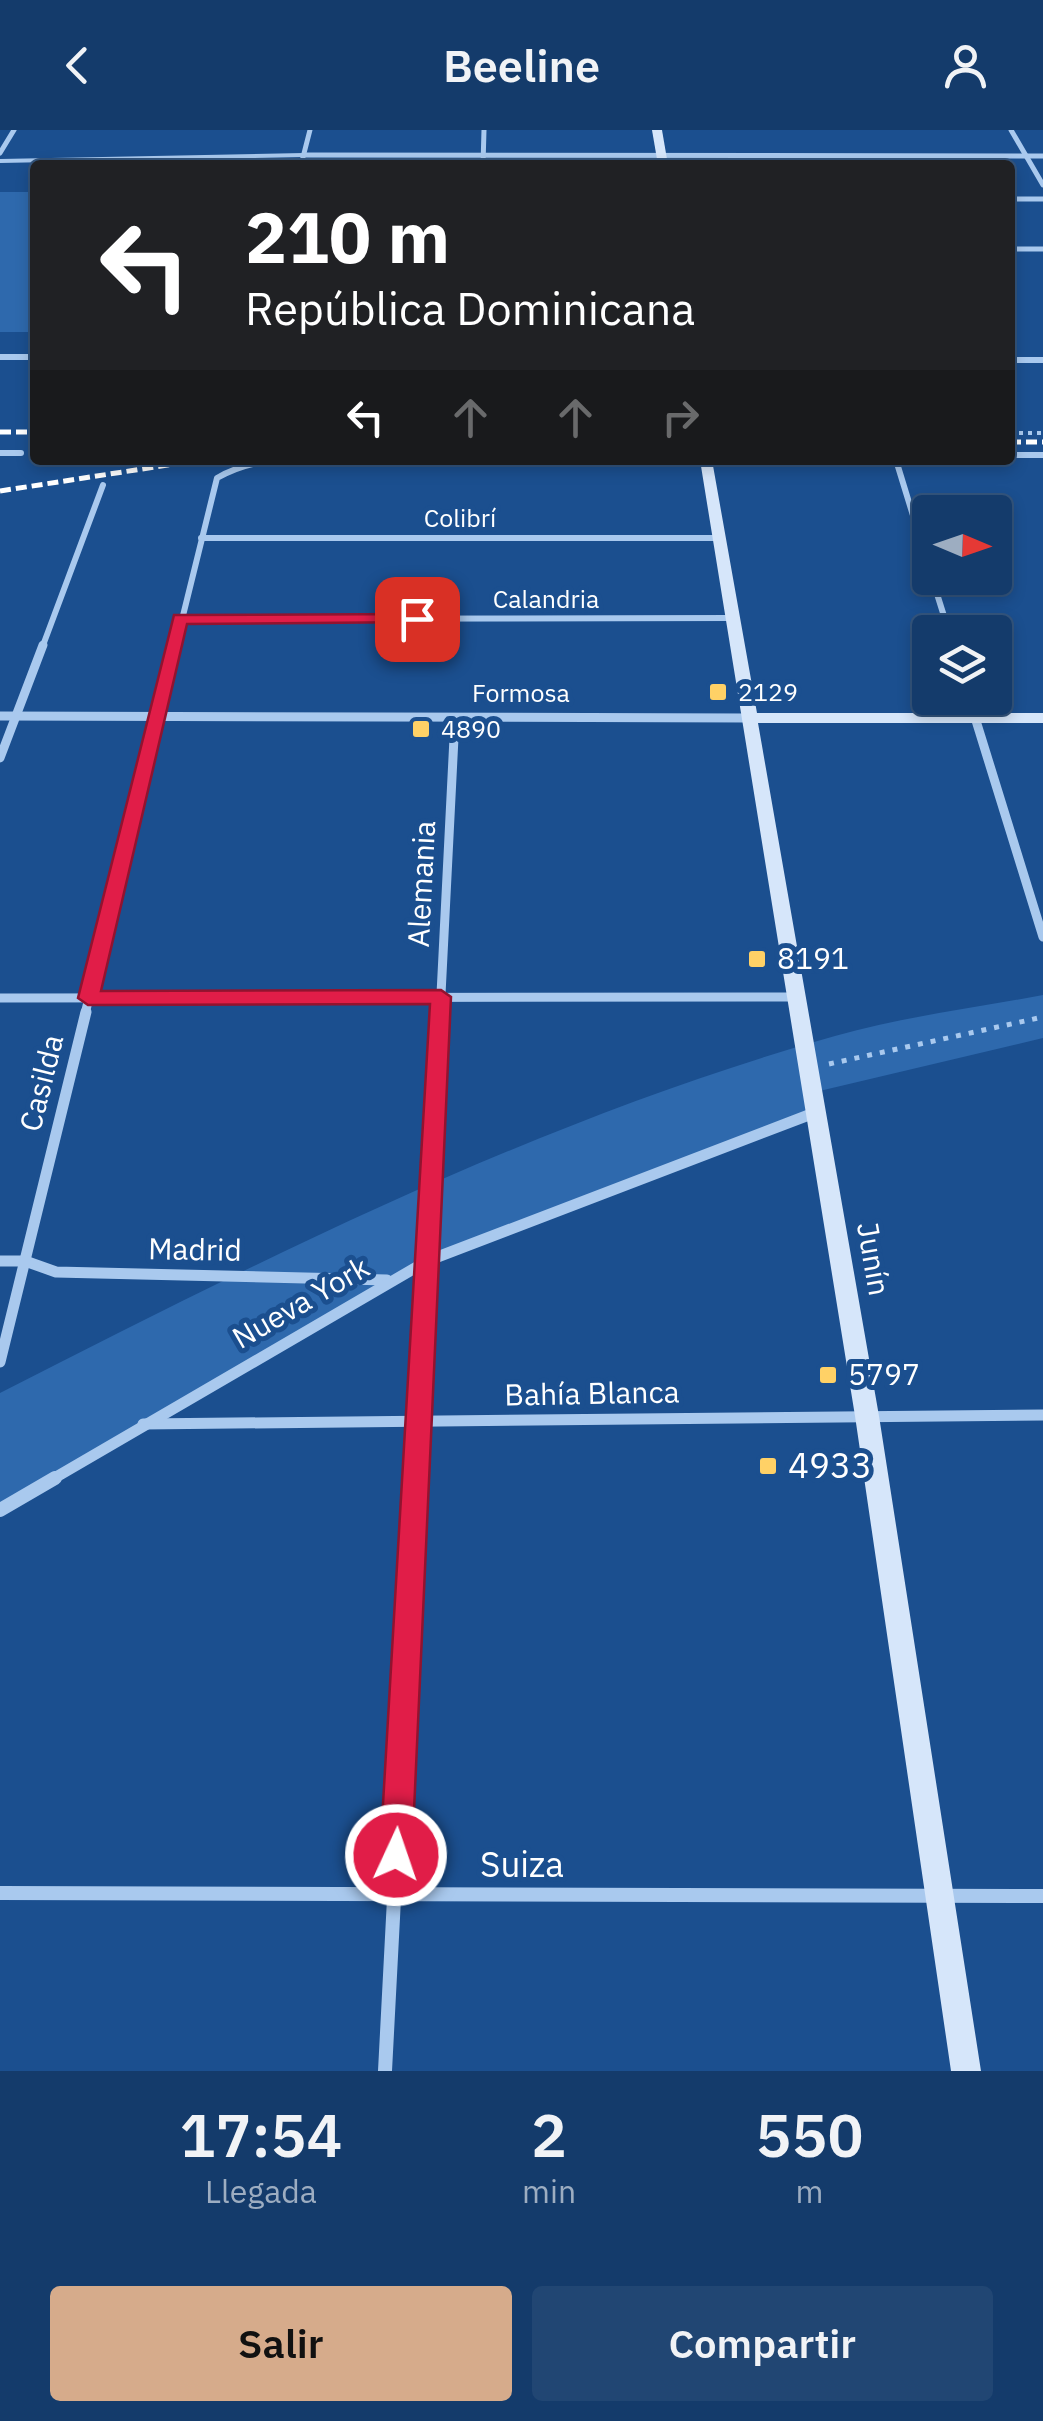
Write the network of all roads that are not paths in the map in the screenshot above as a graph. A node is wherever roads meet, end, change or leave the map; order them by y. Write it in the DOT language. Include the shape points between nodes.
graph roads {
  1 [pos="14,130"];
  2 [pos="310,130"];
  3 [pos="484,130"];
  4 [pos="657,130"];
  5 [pos="1011,130"];
  6 [pos="0,153"];
  7 [pos="304,155"];
  8 [pos="483,156"];
  9 [pos="1026,156"];
  10 [pos="1043,156"];
  11 [pos="30,160"];
  12 [pos="51,160"];
  13 [pos="302,160"];
  14 [pos="483,160"];
  15 [pos="662,160"];
  16 [pos="0,161"];
  17 [pos="1043,185"];
  18 [pos="1015,199"];
  19 [pos="1043,199"];
  20 [pos="1015,249"];
  21 [pos="1043,249"];
  22 [pos="0,357"];
  23 [pos="30,357"];
  24 [pos="1015,360"];
  25 [pos="1043,360"];
  26 [pos="0,452"];
  27 [pos="21,453"];
  28 [pos="1015,455"];
  29 [pos="1043,455"];
  30 [pos="247,465"];
  31 [pos="707,465"];
  32 [pos="898,465"];
  33 [pos="103,484"];
  34 [pos="912,512"];
  35 [pos="201,538"];
  36 [pos="719,538"];
  37 [pos="732,618"];
  38 [pos="180,619"];
  39 [pos="155,715"];
  40 [pos="974,715"];
  41 [pos="0,716"];
  42 [pos="15,716"];
  43 [pos="455,718"];
  44 [pos="748,718"];
  45 [pos="975,718"];
  46 [pos="1043,718"];
  47 [pos="0,758"];
  48 [pos="1043,937"];
  49 [pos="441,997"];
  50 [pos="793,997"];
  51 [pos="0,998"];
  52 [pos="88,998"];
  53 [pos="814,1113"];
  54 [pos="0,1261"];
  55 [pos="25,1261"];
  56 [pos="427,1261"];
  57 [pos="391,1280"];
  58 [pos="0,1362"];
  59 [pos="1043,1414"];
  60 [pos="867,1416"];
  61 [pos="418,1421"];
  62 [pos="142,1424"];
  63 [pos="0,1510"];
  64 [pos="0,1893"];
  65 [pos="394,1894"];
  66 [pos="940,1896"];
  67 [pos="1043,1896"];
  68 [pos="385,2071"];
  69 [pos="966,2071"];
  1 -- 6 [label="street"];
  2 -- 7 [label="street"];
  3 -- 8 [label="street"];
  4 -- 15 [label="main road"];
  5 -- 9 [label="street"];
  7 -- 8 [label="street"];
  7 -- 12 [label="lane"];
  7 -- 13 [label="street"];
  8 -- 14 [label="street"];
  8 -- 15 [label="street"];
  9 -- 10 [label="street"];
  9 -- 15 [label="street"];
  9 -- 17 [label="street"];
  11 -- 16 [label="lane"];
  18 -- 19 [label="street"];
  20 -- 21 [label="street"];
  22 -- 23 [label="street"];
  24 -- 25 [label="street"];
  26 -- 27 [label="street"];
  28 -- 29 [label="street"];
  30 -- 35 [label="street, Casilda" via="217,478"];
  31 -- 36 [label="main road, Junín"];
  32 -- 34 [label="street"];
  33 -- 42 [label="street"];
  35 -- 36 [label="street, Colibrí"];
  35 -- 38 [label="street, Casilda"];
  36 -- 37 [label="main road, Junín"];
  37 -- 38 [label="street, Calandria"];
  37 -- 44 [label="main road, Junín"];
  38 -- 39 [label="street, Casilda"];
  39 -- 42 [label="street, Formosa"];
  39 -- 43 [label="street, Formosa"];
  39 -- 52 [label="street, Casilda"];
  40 -- 45 [label="street"];
  41 -- 42 [label="street, Formosa"];
  42 -- 47 [label="street"];
  43 -- 44 [label="street, Formosa"];
  43 -- 49 [label="street, Alemania"];
  44 -- 45 [label="main road, Formosa"];
  44 -- 50 [label="main road, Junín"];
  45 -- 46 [label="main road, Formosa"];
  45 -- 48 [label="street"];
  49 -- 50 [label="street"];
  49 -- 52 [label="street"];
  49 -- 56 [label="street, Alemania"];
  50 -- 53 [label="main road, Junín"];
  51 -- 52 [label="street"];
  52 -- 55 [label="street, Casilda"];
  53 -- 56 [label="street, Nueva York"];
  53 -- 60 [label="main road, Junín"];
  54 -- 55 [label="street, Madrid"];
  55 -- 57 [label="street, Madrid" via="56,1272"];
  55 -- 58 [label="street, Casilda"];
  56 -- 57 [label="street, Nueva York"];
  56 -- 61 [label="street, Alemania"];
  57 -- 62 [label="street, Nueva York"];
  59 -- 60 [label="street, Bahía Blanca"];
  60 -- 61 [label="street, Bahía Blanca"];
  60 -- 66 [label="main road, Junín"];
  61 -- 62 [label="street, Bahía Blanca"];
  61 -- 65 [label="street, Alemania"];
  62 -- 63 [label="street, Nueva York"];
  64 -- 65 [label="street, Suiza"];
  65 -- 66 [label="street, Suiza"];
  65 -- 68 [label="street, Alemania"];
  66 -- 67 [label="street, Suiza"];
  66 -- 69 [label="main road, Junín"];
}
